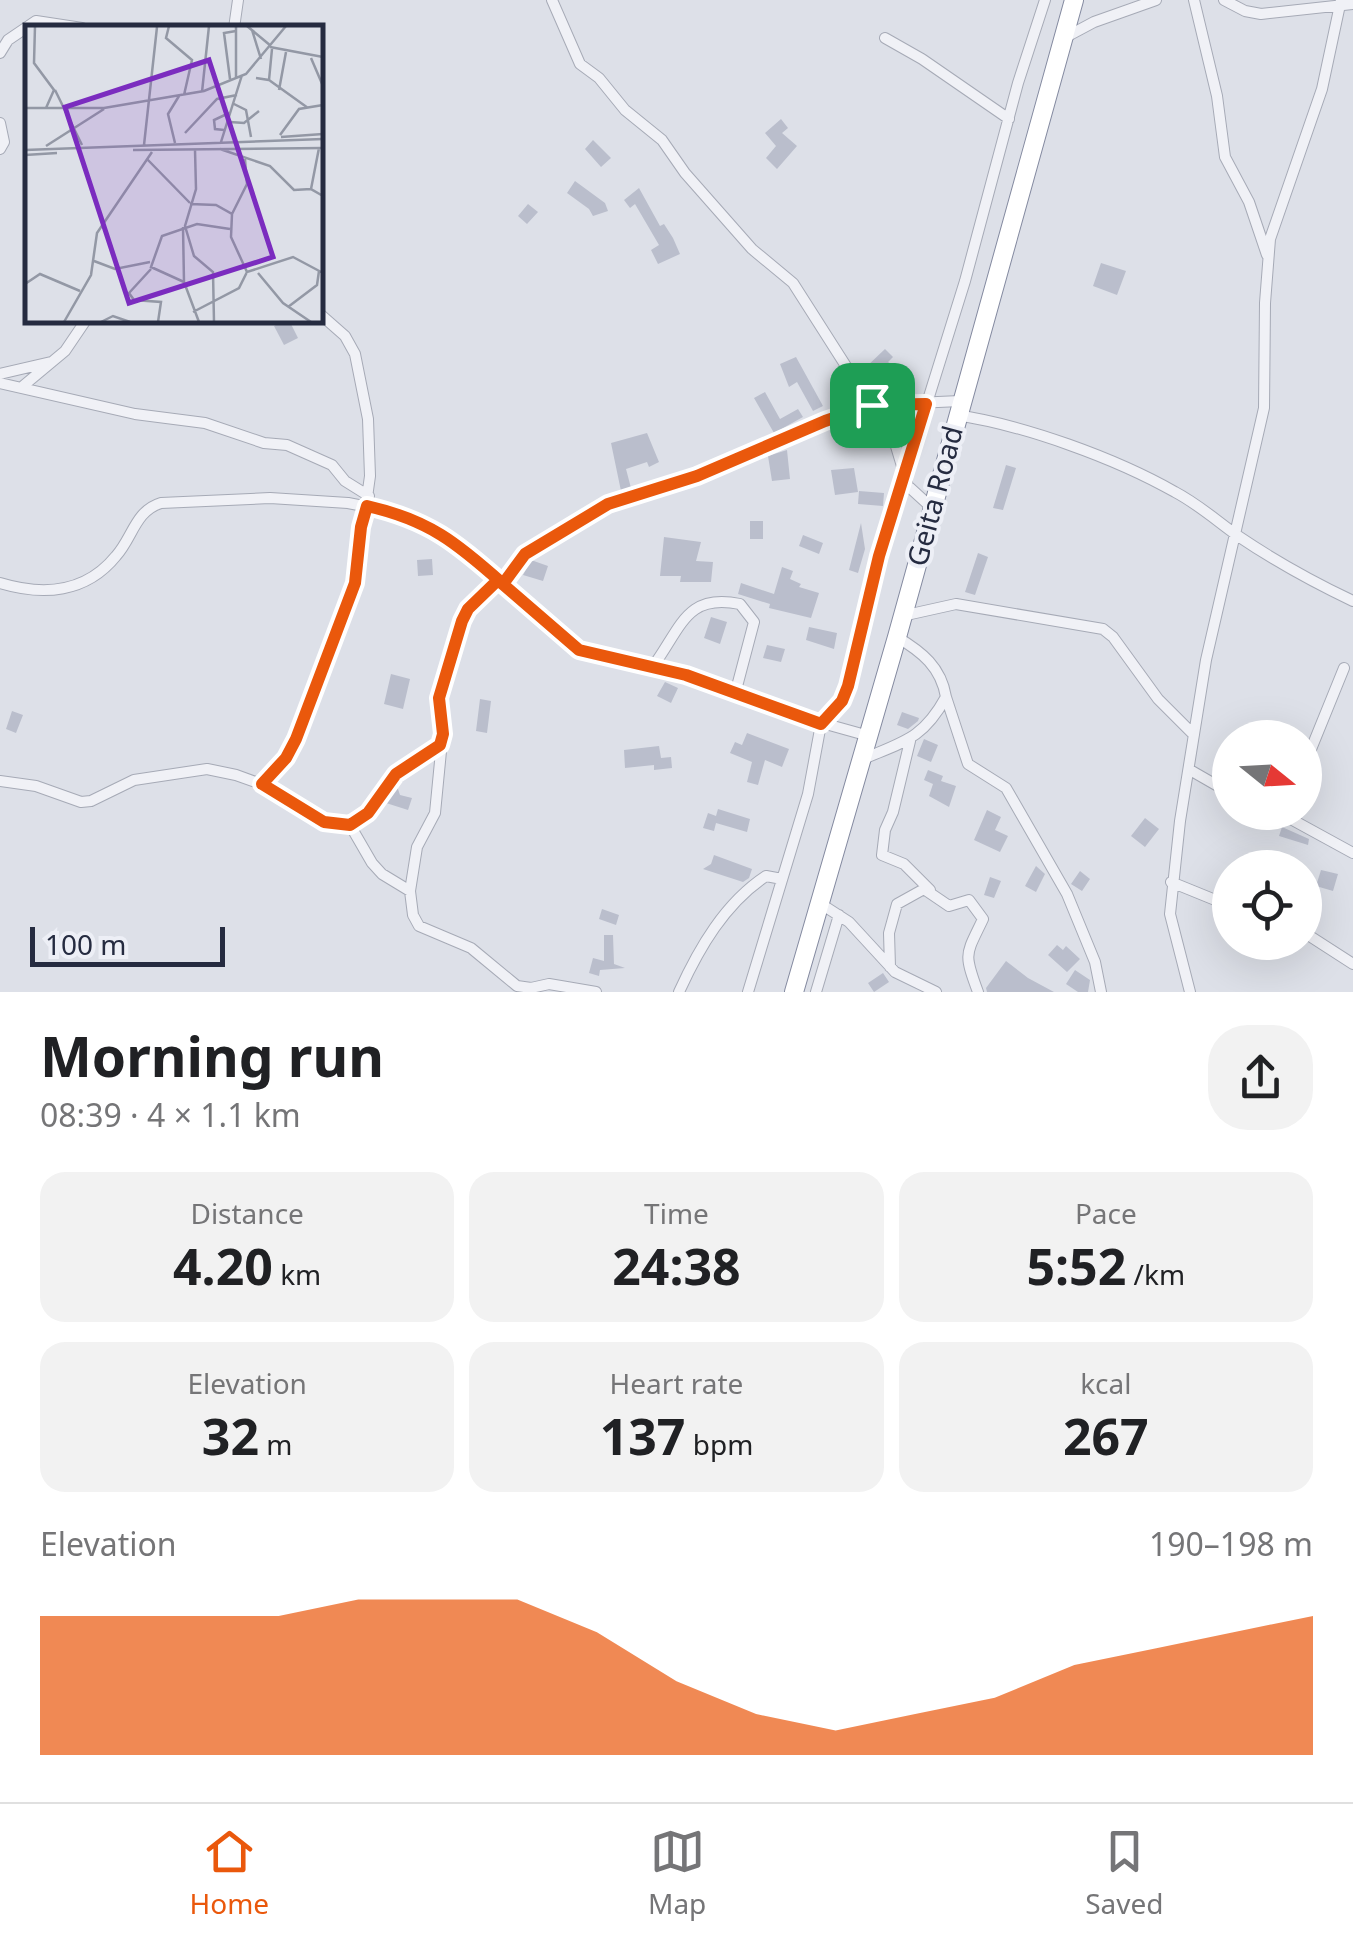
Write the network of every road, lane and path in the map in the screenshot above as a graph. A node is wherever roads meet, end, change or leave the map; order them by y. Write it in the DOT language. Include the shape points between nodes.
graph roads {
  1 [pos="238,0"];
  2 [pos="552,0"];
  3 [pos="1046,0"];
  4 [pos="1074,0"];
  5 [pos="1156,0"];
  6 [pos="1194,0"];
  7 [pos="1224,0"];
  8 [pos="1340,2"];
  9 [pos="1353,4"];
  10 [pos="30,25"];
  11 [pos="62,25"];
  12 [pos="234,25"];
  13 [pos="25,28"];
  14 [pos="885,38"];
  15 [pos="1063,38"];
  16 [pos="0,53"];
  17 [pos="1009,119"];
  18 [pos="0,123"];
  19 [pos="0,149"];
  20 [pos="1268,256"];
  21 [pos="322,316"];
  22 [pos="85,322"];
  23 [pos="52,362"];
  24 [pos="0,374"];
  25 [pos="0,383"];
  26 [pos="23,386"];
  27 [pos="926,404"];
  28 [pos="872,405"];
  29 [pos="958,408"];
  30 [pos="904,478"];
  31 [pos="368,501"];
  32 [pos="932,508"];
  33 [pos="1237,535"];
  34 [pos="501,582"];
  35 [pos="0,583"];
  36 [pos="1353,601"];
  37 [pos="902,616"];
  38 [pos="897,637"];
  39 [pos="654,665"];
  40 [pos="1344,668"];
  41 [pos="735,694"];
  42 [pos="946,698"];
  43 [pos="1322,722"];
  44 [pos="821,724"];
  45 [pos="1194,735"];
  46 [pos="869,736"];
  47 [pos="442,740"];
  48 [pos="910,741"];
  49 [pos="862,759"];
  50 [pos="1190,770"];
  51 [pos="0,781"];
  52 [pos="1212,783"];
  53 [pos="262,784"];
  54 [pos="350,825"];
  55 [pos="1310,830"];
  56 [pos="1353,853"];
  57 [pos="782,879"];
  58 [pos="1171,882"];
  59 [pos="930,890"];
  60 [pos="410,892"];
  61 [pos="1212,899"];
  62 [pos="821,904"];
  63 [pos="839,915"];
  64 [pos="1322,945"];
  65 [pos="1353,964"];
  66 [pos="890,966"];
  67 [pos="916,987"];
  68 [pos="596,992"];
  69 [pos="678,992"];
  70 [pos="748,992"];
  71 [pos="794,992"];
  72 [pos="816,992"];
  73 [pos="936,992"];
  74 [pos="978,992"];
  75 [pos="1101,992"];
  76 [pos="1190,992"];
  1 -- 12 [label="street"];
  2 -- 28 [label="street" via="576,60 662,140 752,249 793,284"];
  3 -- 17 [label="street"];
  4 -- 15 [label="highway, Geita Road"];
  5 -- 15 [label="street"];
  6 -- 20 [label="street" via="1225,156"];
  7 -- 8 [label="street" via="1261,14"];
  8 -- 9 [label="street"];
  8 -- 20 [label="street" via="1322,88"];
  10 -- 11 [label="street"];
  13 -- 16 [label="street"];
  14 -- 17 [label="street"];
  15 -- 29 [label="highway, Geita Road"];
  17 -- 27 [label="street"];
  18 -- 19 [label="street"];
  20 -- 33 [label="street" via="1264,408"];
  21 -- 31 [label="street" via="355,354 370,439"];
  22 -- 23 [label="street"];
  23 -- 24 [label="street"];
  23 -- 26 [label="street"];
  25 -- 26 [label="street"];
  26 -- 31 [label="street" via="287,445 332,466"];
  27 -- 28 [label="street"];
  27 -- 29 [label="street"];
  27 -- 30 [label="street"];
  28 -- 30 [label="street" via="901,455"];
  28 -- 34 [label="street" via="697,476 608,504 525,554"];
  29 -- 32 [label="highway, Geita Road"];
  29 -- 33 [label="street" via="1133,470"];
  30 -- 32 [label="street"];
  30 -- 44 [label="street" via="848,686"];
  31 -- 34 [label="street" via="418,520"];
  31 -- 35 [label="street" via="161,503 148,507 116,556 92,578 52,591"];
  31 -- 53 [label="street" via="355,583 296,739"];
  32 -- 37 [label="highway, Geita Road"];
  33 -- 36 [label="street"];
  33 -- 45 [label="street"];
  34 -- 39 [label="street" via="579,650"];
  34 -- 47 [label="street" via="462,621 439,698"];
  37 -- 38 [label="highway, Geita Road"];
  37 -- 45 [label="street" via="956,604 1103,628"];
  38 -- 42 [label="street" via="930,661"];
  38 -- 46 [label="highway, Geita Road"];
  39 -- 41 [label="street"];
  39 -- 41 [label="street" via="698,605 740,604 754,622"];
  40 -- 43 [label="street"];
  41 -- 44 [label="street"];
  42 -- 48 [label="street"];
  42 -- 75 [label="street" via="968,764 1006,788 1067,894"];
  44 -- 46 [label="street"];
  44 -- 57 [label="street"];
  45 -- 50 [label="street"];
  46 -- 49 [label="highway, Geita Road"];
  47 -- 54 [label="street" via="396,774 368,813"];
  47 -- 60 [label="street" via="435,812 417,846"];
  48 -- 49 [label="street"];
  48 -- 59 [label="street" via="882,855 904,864"];
  49 -- 62 [label="highway, Geita Road"];
  50 -- 52 [label="street"];
  50 -- 58 [label="street"];
  51 -- 53 [label="street" via="81,802 134,780 206,769"];
  53 -- 54 [label="street" via="324,822"];
  54 -- 60 [label="street" via="372,863"];
  55 -- 56 [label="street"];
  57 -- 69 [label="street" via="766,876 739,897"];
  57 -- 70 [label="street"];
  58 -- 61 [label="street"];
  58 -- 76 [label="street" via="1170,914"];
  59 -- 66 [label="street" via="897,904 888,933"];
  59 -- 74 [label="street" via="949,906 969,900 983,917 967,955"];
  60 -- 68 [label="street" via="419,926 471,948 516,986"];
  62 -- 63 [label="street"];
  62 -- 71 [label="highway, Geita Road"];
  63 -- 66 [label="street"];
  63 -- 72 [label="street"];
  64 -- 65 [label="street"];
  66 -- 67 [label="street"];
  67 -- 73 [label="street"];
}
